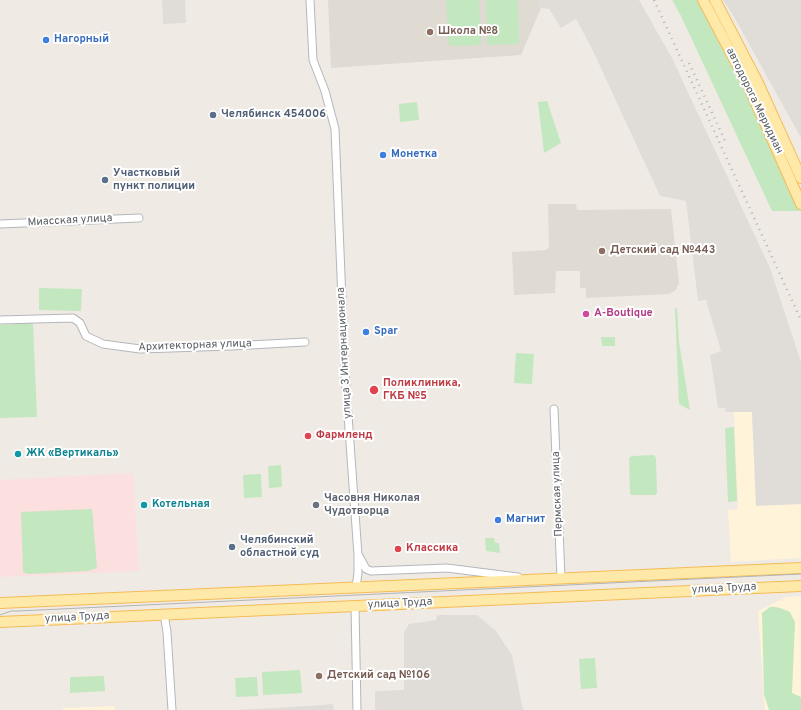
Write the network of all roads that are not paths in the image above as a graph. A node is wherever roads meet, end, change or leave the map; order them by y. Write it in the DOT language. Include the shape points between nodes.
graph roads {
  1 [pos="310,0"];
  2 [pos="703,0"];
  3 [pos="715,0"];
  4 [pos="801,178"];
  5 [pos="801,204"];
  6 [pos="139,218"];
  7 [pos="0,224"];
  8 [pos="0,320"];
  9 [pos="305,342"];
  10 [pos="554,409"];
  11 [pos="358,555"];
  12 [pos="801,568"];
  13 [pos="561,578"];
  14 [pos="540,579"];
  15 [pos="801,586"];
  16 [pos="356,587"];
  17 [pos="163,596"];
  18 [pos="0,603"];
  19 [pos="355,606"];
  20 [pos="164,614"];
  21 [pos="0,622"];
  22 [pos="172,710"];
  23 [pos="357,710"];
  1 -- 11 [label="street, улица 3 Интернационала" via="313,60 325,91 335,129 345,373"];
  2 -- 5 [label="main road, автодорога Меридиан" via="749,88"];
  3 -- 4 [label="main road, автодорога Меридиан" via="758,83"];
  6 -- 7 [label="street, Миасская улица"];
  8 -- 9 [label="street, Архитекторная улица" via="73,318 80,323 86,336 103,344 140,349"];
  10 -- 13 [label="street, Пермская улица"];
  11 -- 14 [label="street" via="366,569 371,571 447,568"];
  11 -- 16 [label="street, улица 3 Интернационала"];
  12 -- 13 [label="main road, улица Труда"];
  13 -- 14 [label="main road, улица Труда"];
  14 -- 16 [label="main road, улица Труда"];
  15 -- 19 [label="main road, улица Труда"];
  16 -- 17 [label="main road, улица Труда"];
  16 -- 19 [label="main road, улица 3 Интернационала"];
  17 -- 18 [label="main road, улица Труда"];
  17 -- 20 [label="main road"];
  19 -- 20 [label="main road, улица Труда"];
  19 -- 23 [label="street, улица 3 Интернационала"];
  20 -- 21 [label="main road, улица Труда"];
  20 -- 22 [label="street"];
}
